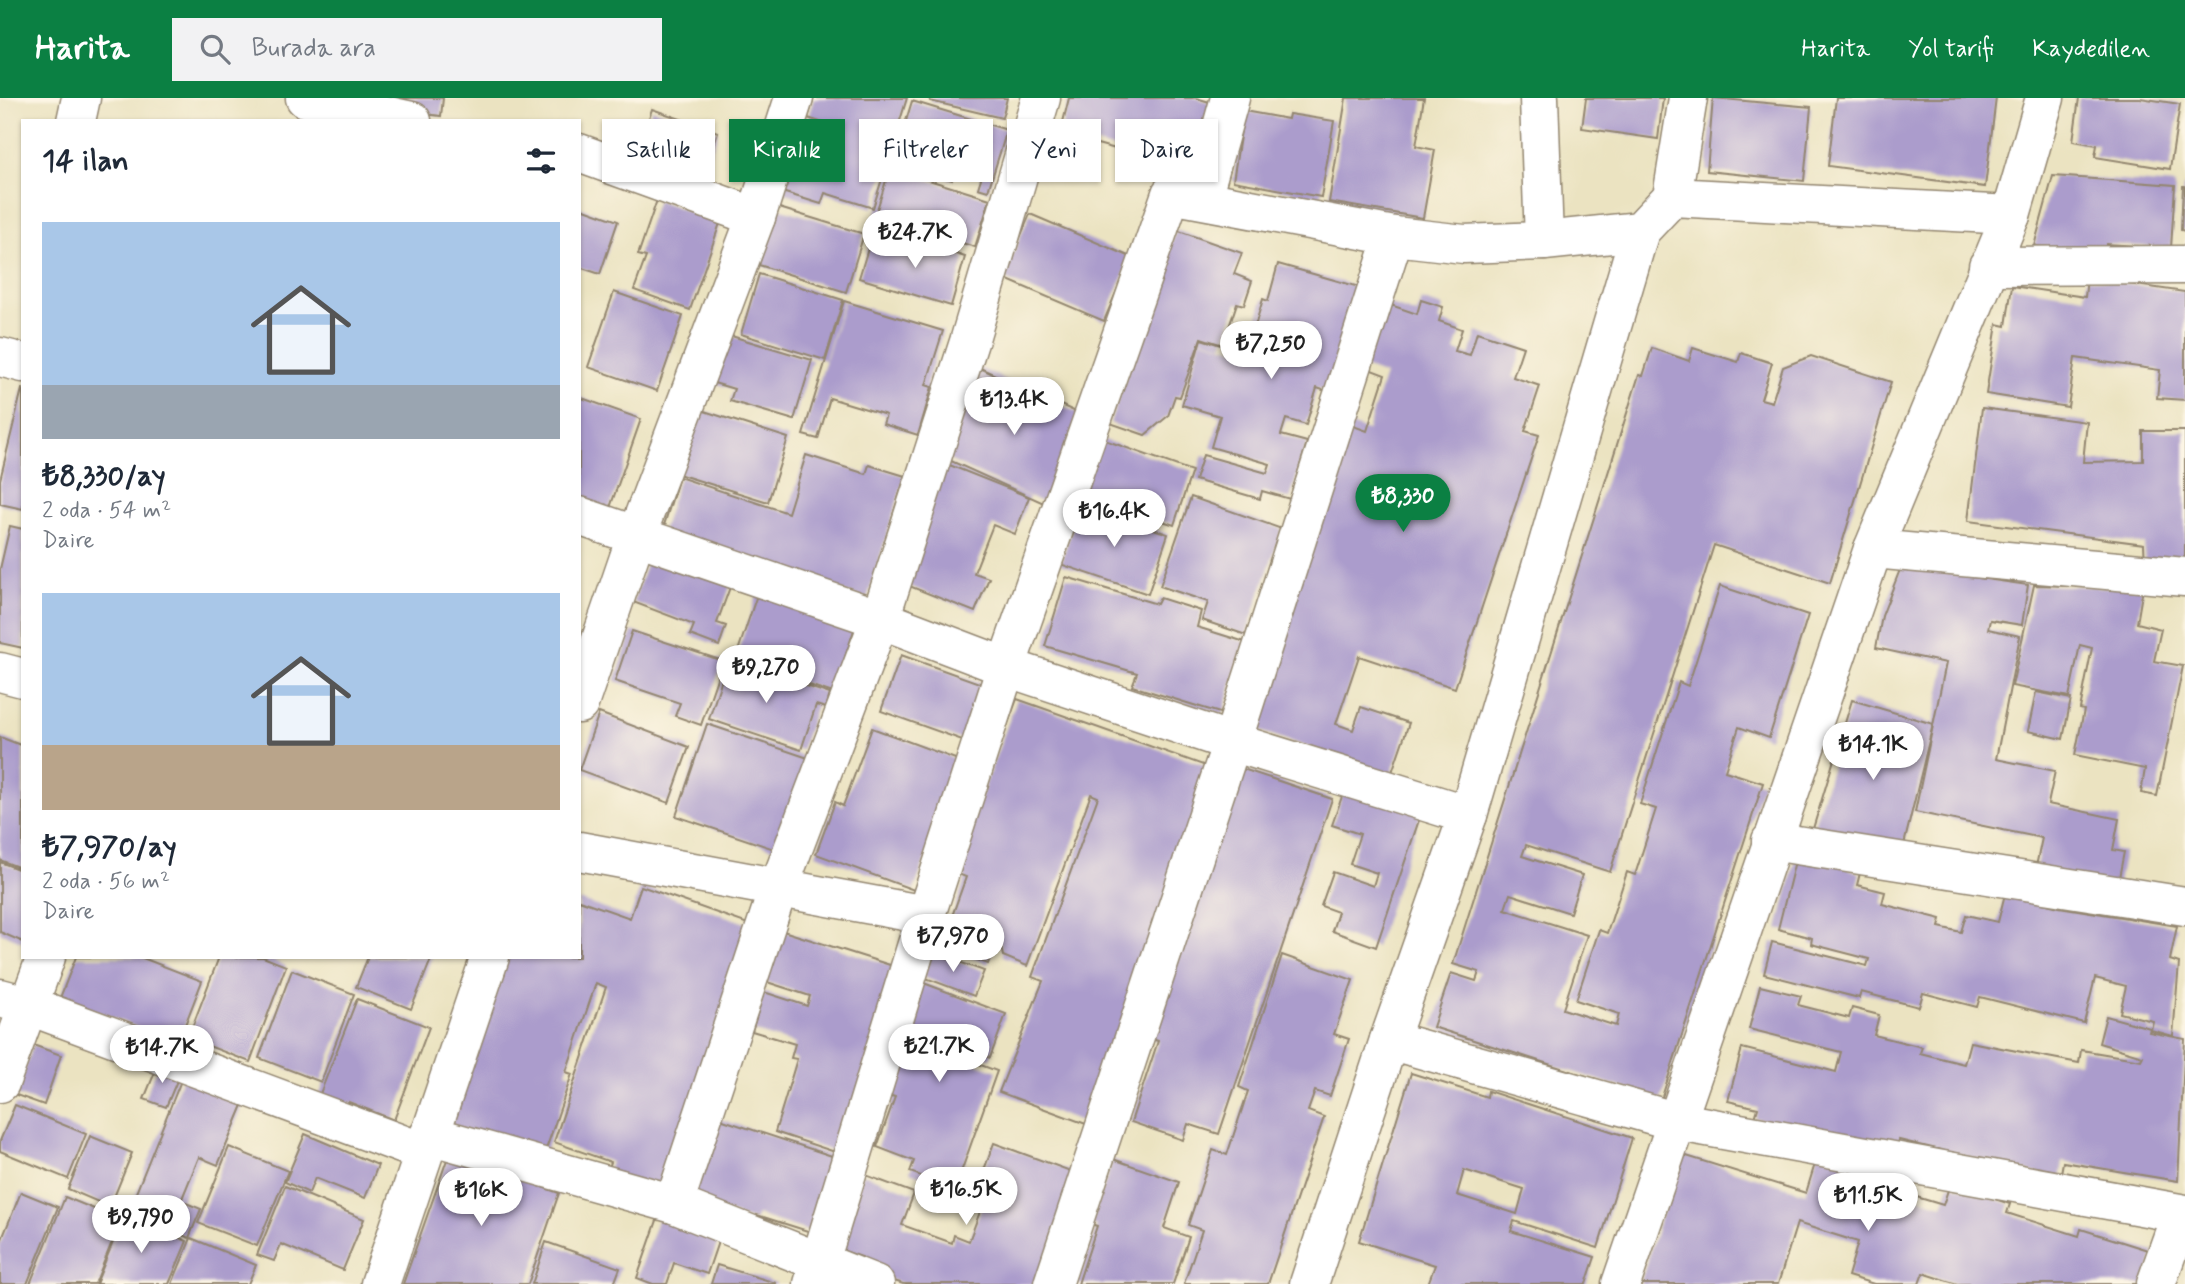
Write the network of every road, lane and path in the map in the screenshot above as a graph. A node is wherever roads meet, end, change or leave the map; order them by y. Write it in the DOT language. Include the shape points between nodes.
graph roads {
  1 [pos="82,98"];
  2 [pos="305,98"];
  3 [pos="794,98"];
  4 [pos="1041,98"];
  5 [pos="1230,98"];
  6 [pos="1539,98"];
  7 [pos="1688,98"];
  8 [pos="2045,98"];
  9 [pos="77,119"];
  10 [pos="403,119"];
  11 [pos="581,154"];
  12 [pos="1672,197"];
  13 [pos="1202,198"];
  14 [pos="2011,215"];
  15 [pos="755,217"];
  16 [pos="1640,231"];
  17 [pos="1394,236"];
  18 [pos="1544,241"];
  19 [pos="2185,265"];
  20 [pos="1988,266"];
  21 [pos="581,517"];
  22 [pos="637,534"];
  23 [pos="1873,549"];
  24 [pos="2185,577"];
  25 [pos="880,619"];
  26 [pos="1006,667"];
  27 [pos="0,672"];
  28 [pos="21,677"];
  29 [pos="581,698"];
  30 [pos="1232,742"];
  31 [pos="1468,815"];
  32 [pos="1772,841"];
  33 [pos="581,851"];
  34 [pos="778,889"];
  35 [pos="2185,906"];
  36 [pos="926,915"];
  37 [pos="45,959"];
  38 [pos="489,959"];
  39 [pos="14,1001"];
  40 [pos="1389,1040"];
  41 [pos="0,1083"];
  42 [pos="1674,1121"];
  43 [pos="426,1144"];
  44 [pos="674,1204"];
  45 [pos="2183,1214"];
  46 [pos="816,1274"];
  47 [pos="380,1284"];
  48 [pos="875,1284"];
  49 [pos="1053,1284"];
  50 [pos="1309,1284"];
  51 [pos="1620,1284"];
  52 [pos="2156,1284"];
  1 -- 9 [label="street"];
  2 -- 10 [label="street"];
  3 -- 15 [label="street"];
  4 -- 25 [label="street"];
  5 -- 13 [label="street"];
  6 -- 18 [label="street"];
  7 -- 12 [label="street"];
  8 -- 14 [label="street"];
  11 -- 15 [label="street"];
  12 -- 14 [label="street"];
  12 -- 16 [label="street"];
  13 -- 17 [label="street"];
  13 -- 26 [label="street" via="1171,194"];
  14 -- 20 [label="street"];
  15 -- 22 [label="street"];
  16 -- 18 [label="street"];
  16 -- 31 [label="street"];
  17 -- 18 [label="street" via="1464,244"];
  17 -- 30 [label="street"];
  19 -- 20 [label="street"];
  20 -- 23 [label="street"];
  21 -- 22 [label="street"];
  22 -- 25 [label="street"];
  22 -- 29 [label="street"];
  23 -- 24 [label="street"];
  23 -- 32 [label="street"];
  25 -- 26 [label="street"];
  25 -- 34 [label="street"];
  26 -- 30 [label="street"];
  26 -- 36 [label="street"];
  27 -- 28 [label="street"];
  30 -- 31 [label="street"];
  30 -- 49 [label="street"];
  31 -- 40 [label="street"];
  32 -- 35 [label="street"];
  32 -- 42 [label="street"];
  33 -- 34 [label="street"];
  34 -- 36 [label="street"];
  34 -- 44 [label="street"];
  36 -- 46 [label="street"];
  37 -- 39 [label="street"];
  38 -- 43 [label="street"];
  39 -- 41 [label="street"];
  39 -- 43 [label="street"];
  40 -- 42 [label="street"];
  40 -- 50 [label="street"];
  42 -- 45 [label="street"];
  42 -- 51 [label="street"];
  43 -- 44 [label="street"];
  43 -- 47 [label="street"];
  44 -- 46 [label="street"];
  45 -- 52 [label="street"];
  46 -- 48 [label="street"];
}
